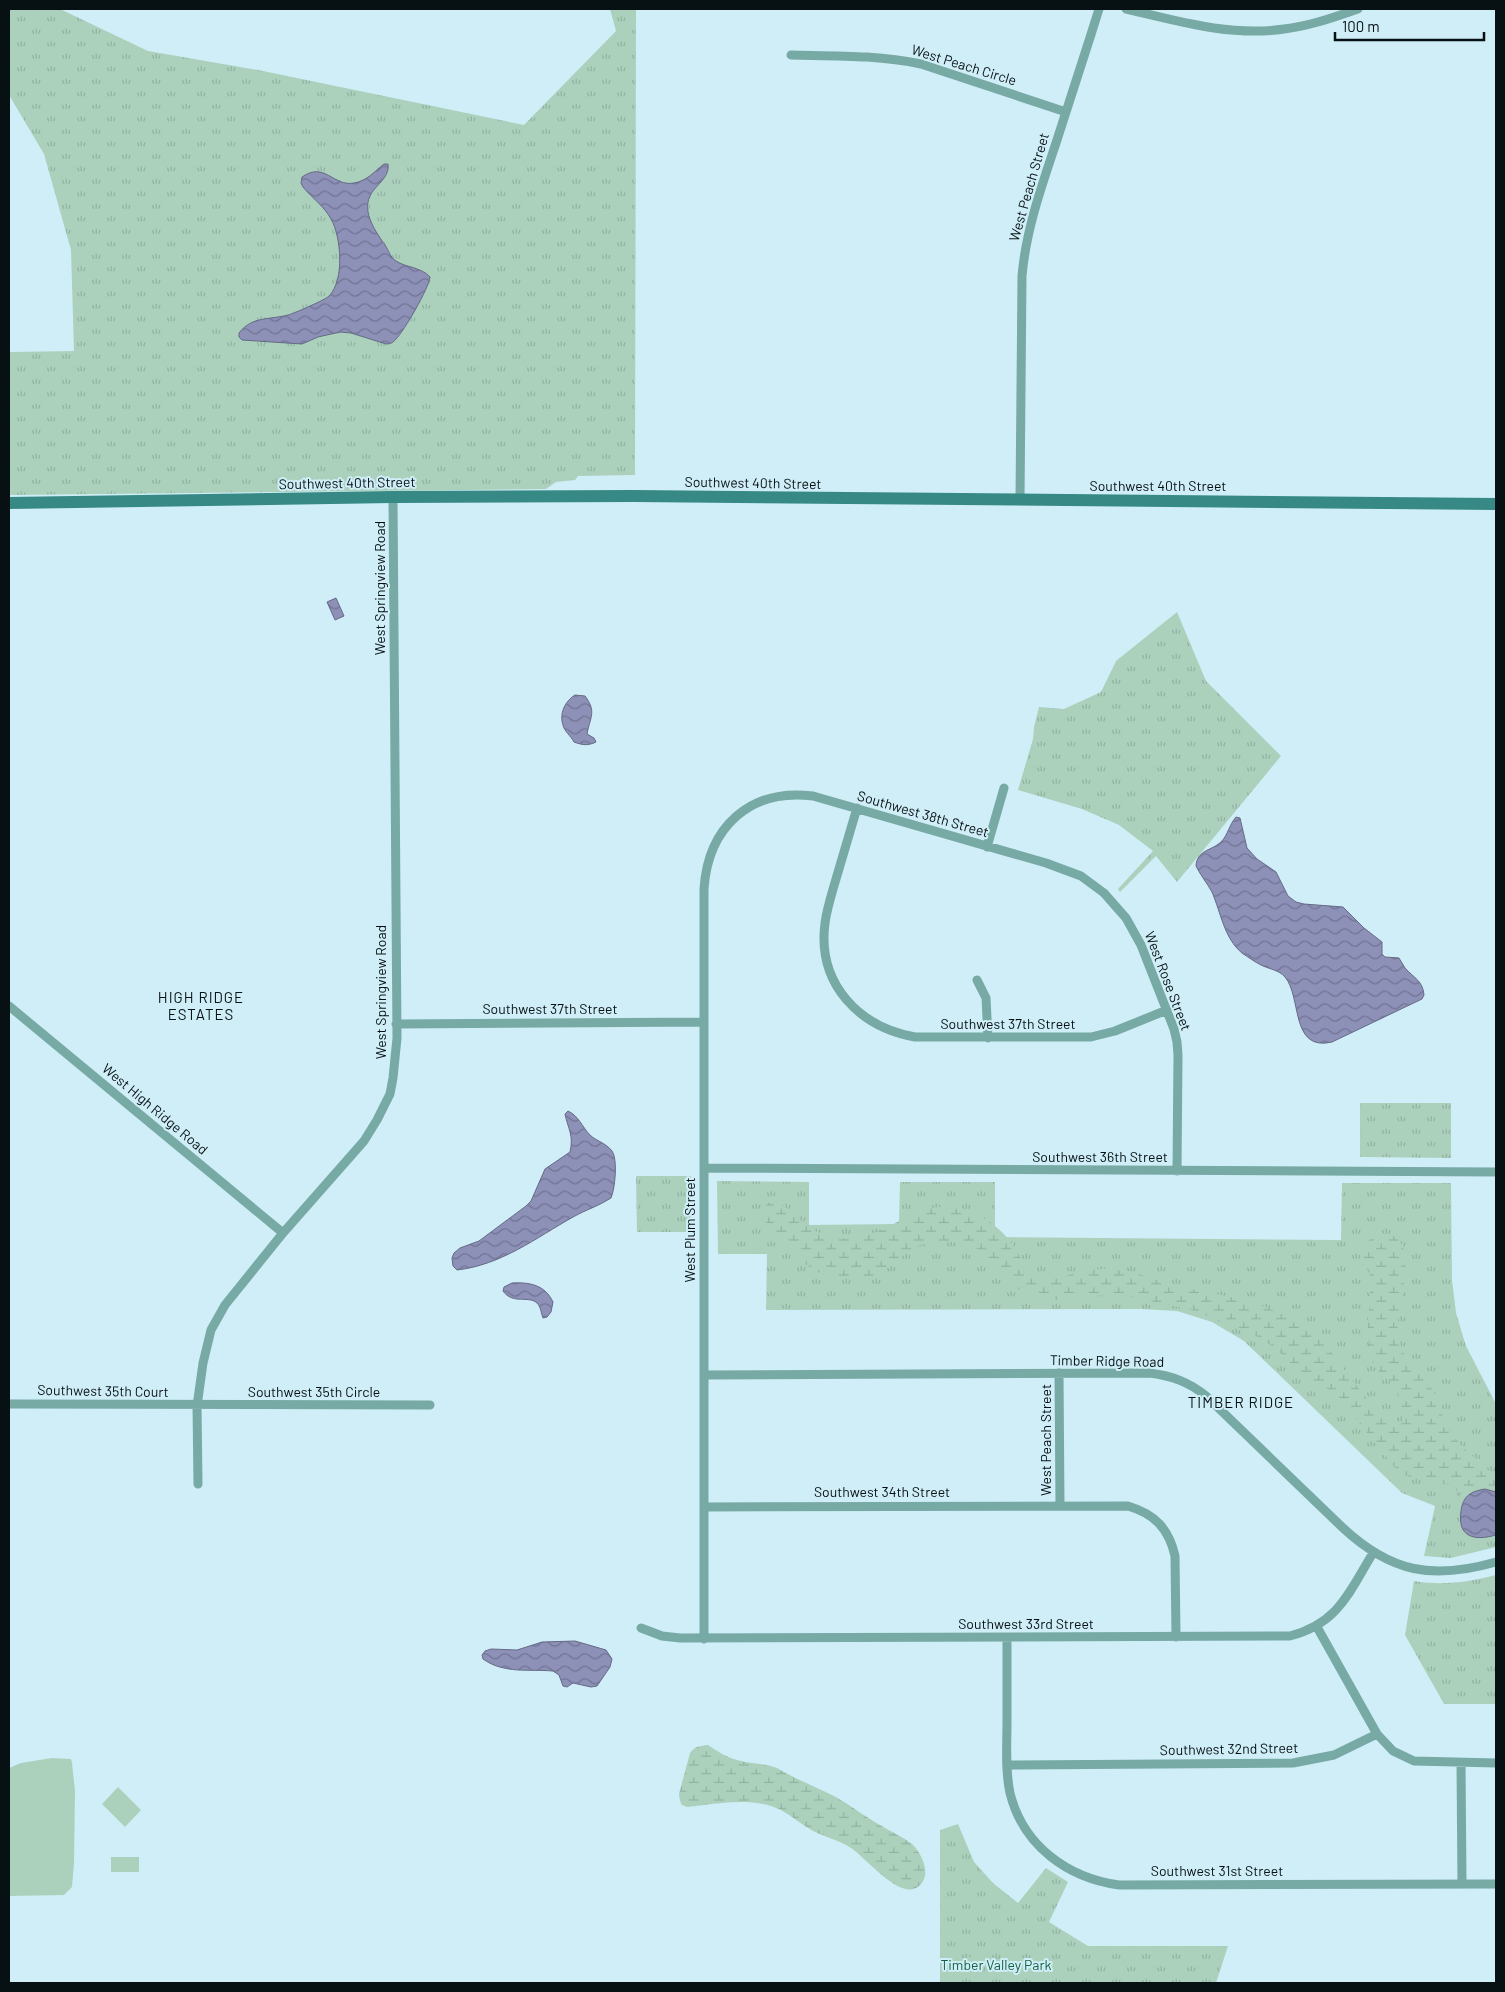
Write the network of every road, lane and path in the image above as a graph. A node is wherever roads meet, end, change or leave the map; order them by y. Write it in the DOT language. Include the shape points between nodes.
graph roads {
  1 [pos="1099,9"];
  2 [pos="1126,9"];
  3 [pos="1358,9"];
  4 [pos="791,55"];
  5 [pos="1066,112"];
  6 [pos="393,497"];
  7 [pos="1020,500"];
  8 [pos="9,503"];
  9 [pos="1496,504"];
  10 [pos="1004,788"];
  11 [pos="856,808"];
  12 [pos="726,827"];
  13 [pos="987,847"];
  14 [pos="1110,899"];
  15 [pos="977,980"];
  16 [pos="9,1006"];
  17 [pos="1167,1010"];
  18 [pos="704,1022"];
  19 [pos="396,1024"];
  20 [pos="988,1038"];
  21 [pos="704,1168"];
  22 [pos="1178,1171"];
  23 [pos="1496,1172"];
  24 [pos="283,1233"];
  25 [pos="1059,1374"];
  26 [pos="704,1375"];
  27 [pos="9,1404"];
  28 [pos="430,1405"];
  29 [pos="197,1406"];
  30 [pos="198,1484"];
  31 [pos="1060,1506"];
  32 [pos="704,1507"];
  33 [pos="1373,1553"];
  34 [pos="1496,1562"];
  35 [pos="1317,1627"];
  36 [pos="641,1628"];
  37 [pos="1176,1637"];
  38 [pos="704,1638"];
  39 [pos="1006,1638"];
  40 [pos="1377,1734"];
  41 [pos="1461,1763"];
  42 [pos="1496,1763"];
  43 [pos="1007,1765"];
  44 [pos="1462,1884"];
  45 [pos="1496,1884"];
  1 -- 5 [label="street, West Peach Street"];
  2 -- 3 [label="street" via="1206,27 1266,31 1309,25"];
  4 -- 5 [label="street, West Peach Circle" via="898,59"];
  5 -- 7 [label="street, West Peach Street" via="1024,252"];
  6 -- 7 [label="main road, Southwest 40th Street"];
  6 -- 8 [label="main road, Southwest 40th Street"];
  6 -- 19 [label="street, West Springview Road"];
  7 -- 9 [label="main road, Southwest 40th Street"];
  10 -- 13 [label="street"];
  11 -- 12 [label="street, Southwest 38th Street" via="813,796 780,797 754,805"];
  11 -- 13 [label="street, Southwest 38th Street"];
  11 -- 20 [label="street, Southwest 37th Street" via="827,913 824,936 829,968 839,989 853,1007 876,1025 904,1035"];
  12 -- 18 [label="street, West Plum Street" via="711,850 705,875"];
  13 -- 14 [label="street, Southwest 38th Street" via="1081,876"];
  14 -- 17 [label="street, West Rose Street" via="1134,932"];
  15 -- 20 [label="street" via="986,998"];
  16 -- 24 [label="street, West High Ridge Road"];
  17 -- 20 [label="street, Southwest 37th Street" via="1091,1037"];
  17 -- 22 [label="street, West Rose Street" via="1174,1028 1178,1055"];
  18 -- 19 [label="street, Southwest 37th Street"];
  18 -- 21 [label="street, West Plum Street"];
  19 -- 24 [label="street, West Springview Road" via="393,1078 381,1113 364,1141"];
  21 -- 22 [label="street, Southwest 36th Street"];
  21 -- 26 [label="street, West Plum Street"];
  22 -- 23 [label="street, Southwest 36th Street"];
  24 -- 29 [label="street, West Springview Road" via="225,1305 209,1335"];
  25 -- 26 [label="street, Timber Ridge Road"];
  25 -- 31 [label="street, West Peach Street"];
  25 -- 33 [label="street, Timber Ridge Road" via="1150,1373 1166,1375 1195,1387"];
  26 -- 32 [label="street, West Plum Street"];
  27 -- 29 [label="street, Southwest 35th Court"];
  28 -- 29 [label="street, Southwest 35th Circle"];
  29 -- 30 [label="street, West Springview Road"];
  31 -- 32 [label="street, Southwest 34th Street"];
  31 -- 37 [label="street" via="1128,1506 1140,1509 1160,1522 1170,1538 1175,1556"];
  32 -- 38 [label="street, West Plum Street"];
  33 -- 34 [label="street, Timber Ridge Road" via="1394,1563 1430,1571 1455,1571"];
  33 -- 35 [label="street, Southwest 33rd Street" via="1341,1605"];
  35 -- 37 [label="street, Southwest 33rd Street" via="1290,1636"];
  35 -- 40 [label="street"];
  36 -- 38 [label="street, Southwest 33rd Street" via="662,1636"];
  37 -- 39 [label="street, Southwest 33rd Street"];
  38 -- 39 [label="street, Southwest 33rd Street"];
  39 -- 43 [label="street"];
  40 -- 41 [label="street" via="1393,1751 1414,1761"];
  40 -- 43 [label="street, Southwest 32nd Street" via="1334,1755 1293,1763"];
  41 -- 42 [label="street"];
  41 -- 44 [label="street"];
  43 -- 44 [label="street, Southwest 31st Street" via="1016,1812 1032,1839 1072,1872 1102,1882 1119,1885"];
  44 -- 45 [label="street, Southwest 31st Street"];
}
